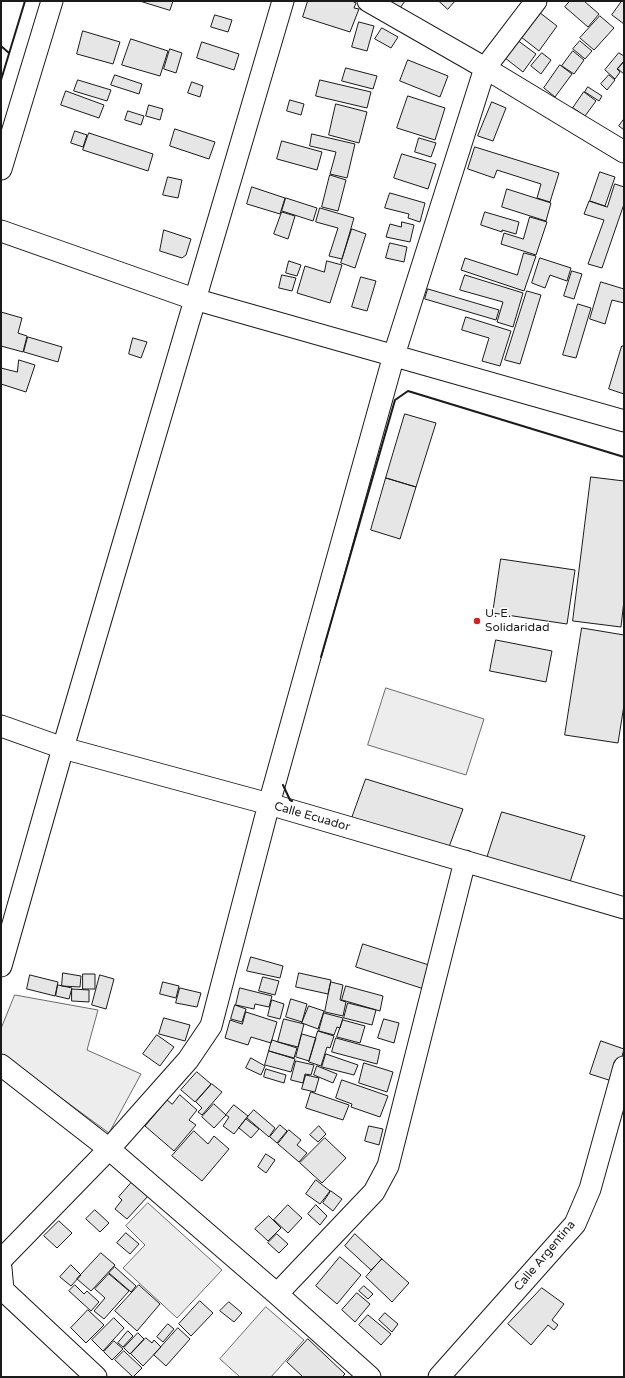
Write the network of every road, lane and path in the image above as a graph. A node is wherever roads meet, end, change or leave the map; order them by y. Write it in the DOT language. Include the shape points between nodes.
graph roads {
  1 [pos="52,1"];
  2 [pos="283,1"];
  3 [pos="368,1"];
  4 [pos="536,1"];
  5 [pos="485,68"];
  6 [pos="624,152"];
  7 [pos="1,170"];
  8 [pos="1,231"];
  9 [pos="194,299"];
  10 [pos="394,354"];
  11 [pos="624,421"];
  12 [pos="1,726"];
  13 [pos="63,748"];
  14 [pos="269,804"];
  15 [pos="465,861"];
  16 [pos="624,908"];
  17 [pos="1,966"];
  18 [pos="1,1065"];
  19 [pos="624,1067"];
  20 [pos="109,1149"];
  21 [pos="1,1260"];
  22 [pos="1,1268"];
  23 [pos="277,1294"];
  24 [pos="96,1377"];
  25 [pos="370,1377"];
  26 [pos="439,1377"];
  1 -- 7 [label="street"];
  2 -- 9 [label="street"];
  3 -- 5 [label="street"];
  4 -- 5 [label="street"];
  5 -- 6 [label="street"];
  5 -- 10 [label="street"];
  8 -- 9 [label="street"];
  9 -- 10 [label="street"];
  9 -- 13 [label="street"];
  10 -- 11 [label="street"];
  10 -- 14 [label="street"];
  12 -- 13 [label="street, Calle Ecuador"];
  13 -- 14 [label="street, Calle Ecuador"];
  13 -- 17 [label="street"];
  14 -- 15 [label="street, Calle Ecuador"];
  14 -- 20 [label="street" via="211,1026 188,1060"];
  15 -- 16 [label="street, Calle Ecuador"];
  15 -- 23 [label="street" via="388,1166 374,1192"];
  18 -- 20 [label="street"];
  19 -- 26 [label="street, Calle Argentina" via="590,1189 575,1224"];
  20 -- 21 [label="street"];
  20 -- 23 [label="street"];
  22 -- 24 [label="street" via="3,1290"];
  23 -- 25 [label="street"];
}
